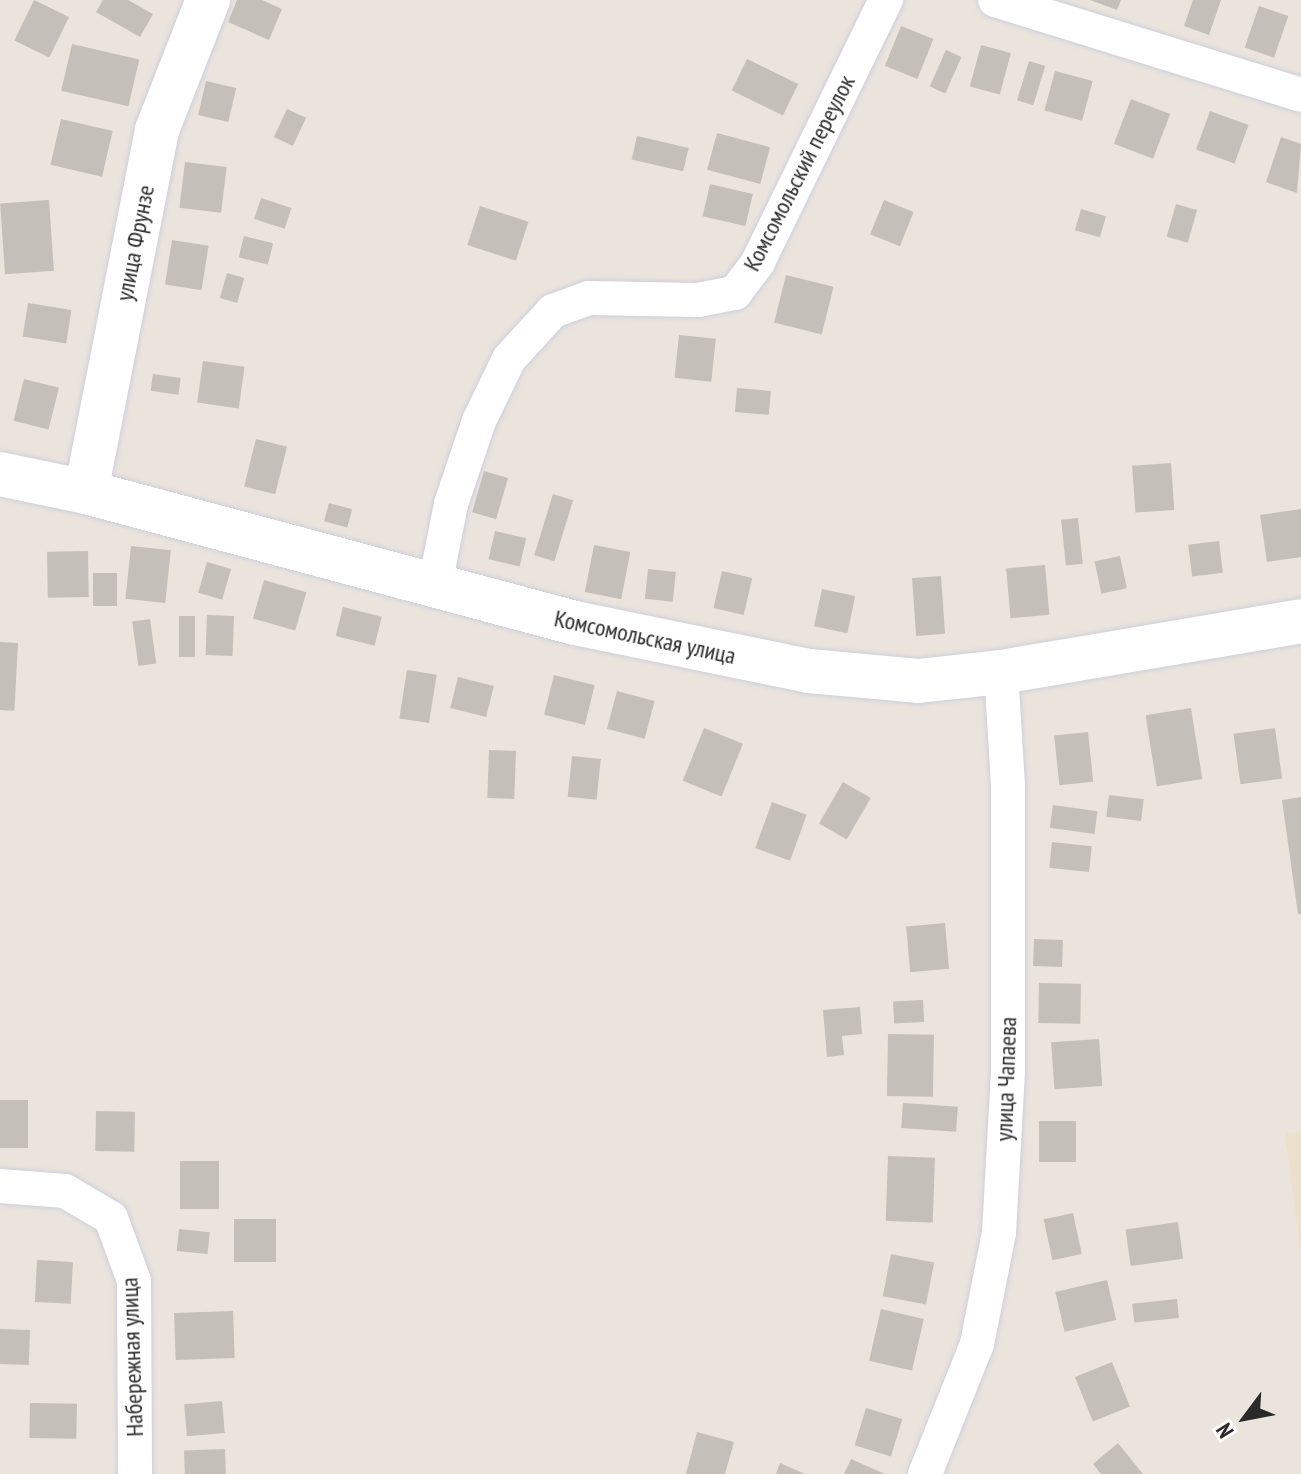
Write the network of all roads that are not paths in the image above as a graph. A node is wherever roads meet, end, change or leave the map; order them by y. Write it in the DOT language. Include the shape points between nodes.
graph roads {
  1 [pos="208,0"];
  2 [pos="886,0"];
  3 [pos="995,0"];
  4 [pos="1301,95"];
  5 [pos="0,474"];
  6 [pos="86,492"];
  7 [pos="435,585"];
  8 [pos="1301,621"];
  9 [pos="1001,672"];
  10 [pos="0,1186"];
  11 [pos="135,1474"];
  12 [pos="925,1474"];
  1 -- 6 [label="street, улица Фрунзе" via="157,130"];
  2 -- 7 [label="street, Комсомольский переулок" via="758,262 735,293 698,300 589,298 553,311 509,359 479,421 451,504"];
  3 -- 4 [label="street"];
  5 -- 6 [label="street, Комсомольская улица"];
  6 -- 7 [label="street, Комсомольская улица"];
  7 -- 9 [label="street, Комсомольская улица" via="575,623 809,671 918,681"];
  8 -- 9 [label="street, Комсомольская улица"];
  9 -- 12 [label="street, улица Чапаева" via="1008,785 1008,1023 999,1233 977,1344"];
  10 -- 11 [label="street, Набережная улица" via="65,1191 111,1218 134,1281"];
}
